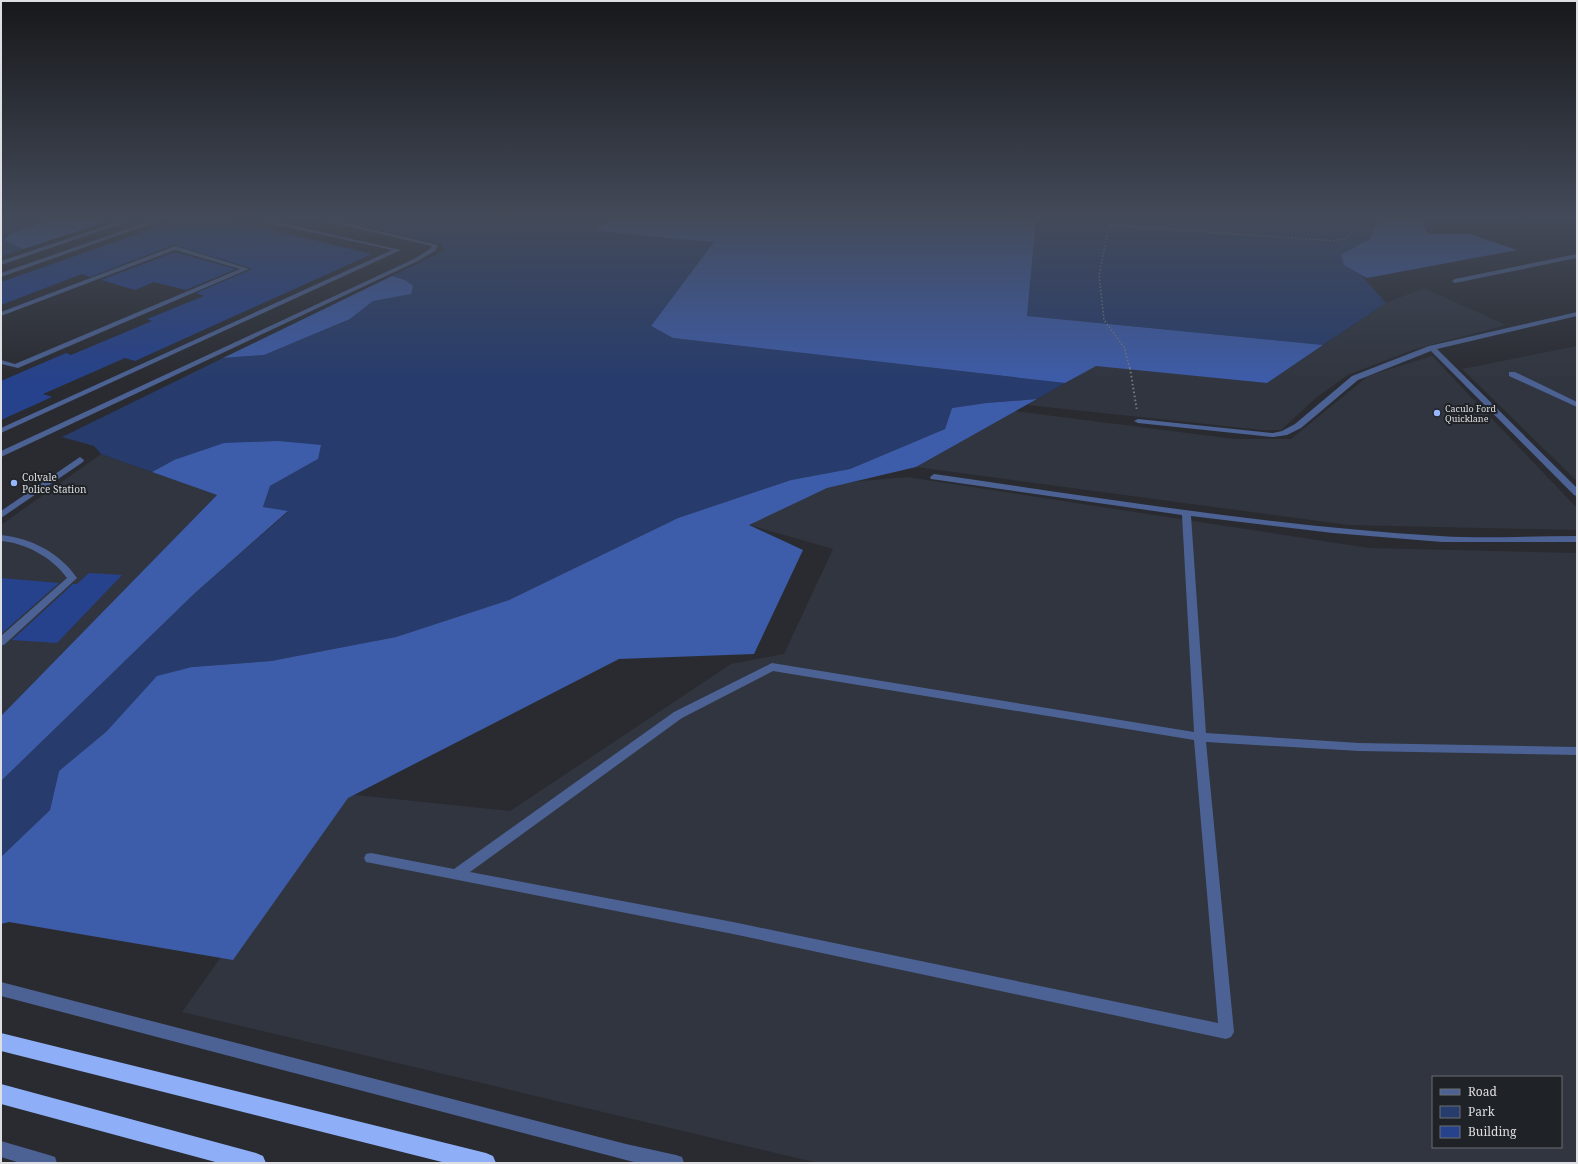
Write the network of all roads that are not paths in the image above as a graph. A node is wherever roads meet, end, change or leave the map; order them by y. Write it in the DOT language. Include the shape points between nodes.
graph roads {
  1 [pos="108,273"];
  2 [pos="236,273"];
  3 [pos="347,273"];
  4 [pos="388,273"];
  5 [pos="1492,273"];
  6 [pos="1455,281"];
  7 [pos="1,314"];
  8 [pos="1577,314"];
  9 [pos="1432,348"];
  10 [pos="1,362"];
  11 [pos="1512,374"];
  12 [pos="1577,405"];
  13 [pos="1138,421"];
  14 [pos="1,431"];
  15 [pos="1,454"];
  16 [pos="80,460"];
  17 [pos="934,477"];
  18 [pos="1577,493"];
  19 [pos="1186,513"];
  20 [pos="1,515"];
  21 [pos="1,538"];
  22 [pos="1577,539"];
  23 [pos="1,642"];
  24 [pos="1200,737"];
  25 [pos="1577,751"];
  26 [pos="371,858"];
  27 [pos="458,874"];
  28 [pos="1,989"];
  29 [pos="1,1042"];
  30 [pos="1,1094"];
  31 [pos="1,1149"];
  32 [pos="49,1163"];
  33 [pos="256,1163"];
  34 [pos="486,1163"];
  35 [pos="676,1163"];
  1 -- 7 [label="street"];
  2 -- 10 [label="street" via="14,366"];
  3 -- 14 [label="street"];
  4 -- 15 [label="street"];
  5 -- 6 [label="street"];
  8 -- 9 [label="street"];
  9 -- 13 [label="street" via="1355,378 1298,426 1284,434"];
  9 -- 18 [label="street"];
  11 -- 12 [label="street"];
  16 -- 20 [label="street"];
  17 -- 19 [label="street"];
  19 -- 22 [label="street" via="1333,530 1442,539"];
  19 -- 24 [label="street"];
  21 -- 23 [label="street" via="32,546 63,566 72,578"];
  24 -- 25 [label="street" via="1359,746"];
  24 -- 27 [label="street" via="772,667 678,715"];
  24 -- 27 [label="street" via="1226,1032 741,930"];
  26 -- 27 [label="street"];
  28 -- 35 [label="street"];
  29 -- 34 [label="highway"];
  30 -- 33 [label="highway"];
  31 -- 32 [label="street"];
}
